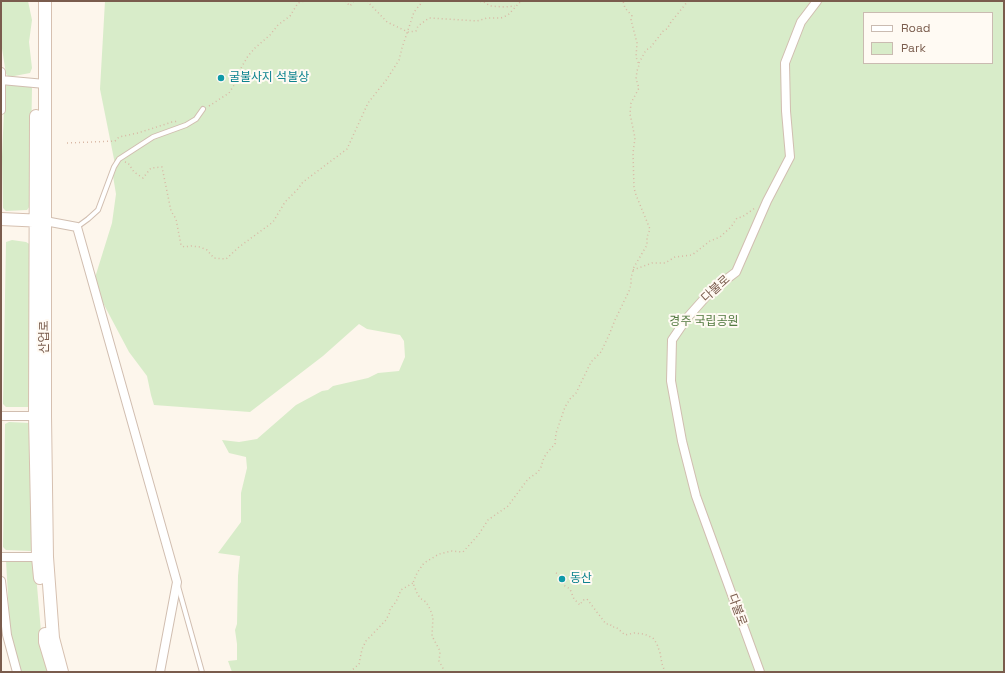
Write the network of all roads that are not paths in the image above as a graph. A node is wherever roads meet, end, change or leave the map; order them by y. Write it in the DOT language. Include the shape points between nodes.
graph roads {
  1 [pos="37,1"];
  2 [pos="45,1"];
  3 [pos="817,1"];
  4 [pos="1,77"];
  5 [pos="41,84"];
  6 [pos="203,109"];
  7 [pos="1,110"];
  8 [pos="1,219"];
  9 [pos="40,221"];
  10 [pos="77,226"];
  11 [pos="1,416"];
  12 [pos="40,416"];
  13 [pos="1,557"];
  14 [pos="42,557"];
  15 [pos="1,581"];
  16 [pos="177,582"];
  17 [pos="18,672"];
  18 [pos="54,672"];
  19 [pos="62,672"];
  20 [pos="160,672"];
  21 [pos="202,672"];
  22 [pos="760,672"];
  1 -- 5 [label="street, 산업로"];
  2 -- 5 [label="street, 산업로"];
  3 -- 22 [label="street, 다불로" via="801,22 785,63 790,157 766,203 736,272 711,291 672,340 671,381 696,496"];
  4 -- 5 [label="street"];
  4 -- 7 [label="street"];
  5 -- 9 [label="street, 산업로"];
  6 -- 10 [label="lane" via="196,119 153,137 120,159 114,167 98,210"];
  8 -- 9 [label="street"];
  9 -- 10 [label="street"];
  9 -- 12 [label="street, 산업로"];
  10 -- 16 [label="street"];
  11 -- 12 [label="street"];
  12 -- 14 [label="street, 산업로"];
  13 -- 14 [label="street"];
  14 -- 18 [label="street, 산업로" via="45,642"];
  14 -- 19 [label="street, 산업로" via="53,638"];
  15 -- 17 [label="street" via="7,635"];
  16 -- 20 [label="street"];
  16 -- 21 [label="lane"];
}
